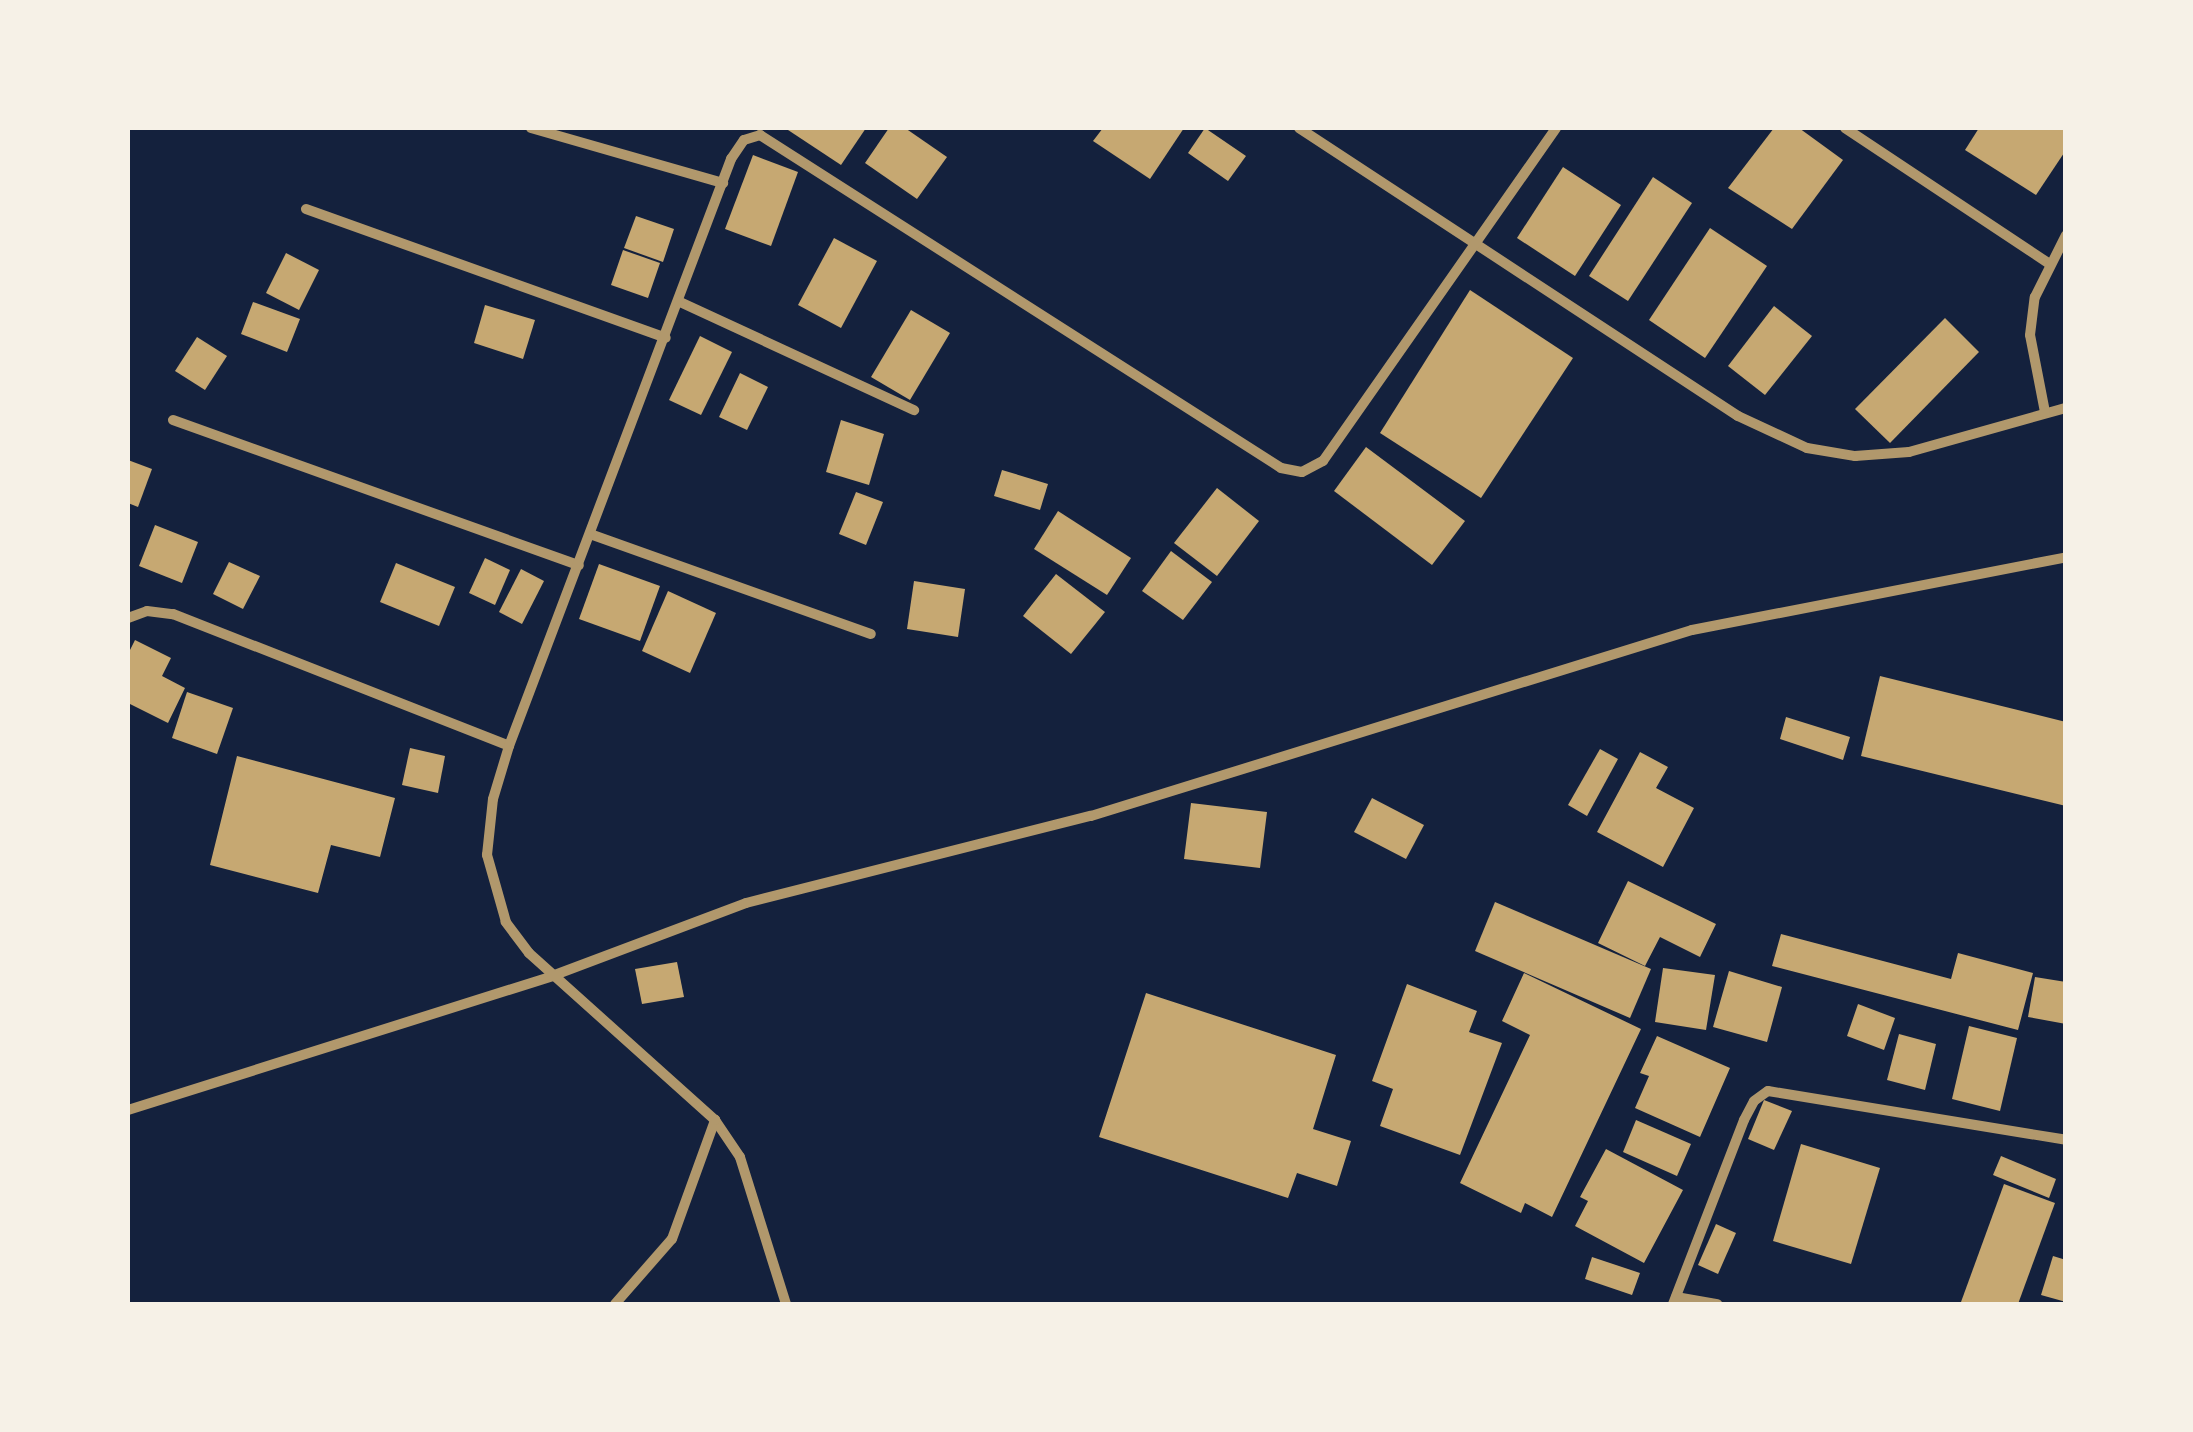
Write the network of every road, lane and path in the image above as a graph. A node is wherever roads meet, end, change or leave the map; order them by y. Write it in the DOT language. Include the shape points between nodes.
graph roads {
  1 [pos="531,128"];
  2 [pos="1299,128"];
  3 [pos="1556,128"];
  4 [pos="1845,128"];
  5 [pos="723,183"];
  6 [pos="306,210"];
  7 [pos="2066,235"];
  8 [pos="1475,241"];
  9 [pos="2048,263"];
  10 [pos="680,302"];
  11 [pos="666,338"];
  12 [pos="2066,408"];
  13 [pos="914,410"];
  14 [pos="2045,412"];
  15 [pos="173,420"];
  16 [pos="590,534"];
  17 [pos="2066,557"];
  18 [pos="579,565"];
  19 [pos="128,618"];
  20 [pos="871,634"];
  21 [pos="508,746"];
  22 [pos="552,976"];
  23 [pos="128,1110"];
  24 [pos="716,1120"];
  25 [pos="2066,1140"];
  26 [pos="1674,1301"];
  27 [pos="615,1304"];
  28 [pos="786,1304"];
  29 [pos="1717,1304"];
  1 -- 5 [label="street"];
  2 -- 8 [label="street"];
  3 -- 8 [label="street"];
  4 -- 9 [label="street"];
  5 -- 8 [label="street" via="744,140 760,136 1281,468 1302,472 1323,461"];
  5 -- 10 [label="street"];
  6 -- 11 [label="street"];
  7 -- 9 [label="street"];
  8 -- 14 [label="street" via="1738,416 1807,448 1855,456 1908,452"];
  9 -- 14 [label="street" via="2030,334"];
  10 -- 11 [label="street"];
  10 -- 13 [label="street"];
  11 -- 16 [label="street"];
  12 -- 14 [label="street"];
  15 -- 18 [label="street"];
  16 -- 18 [label="street"];
  16 -- 20 [label="street"];
  17 -- 22 [label="street" via="1692,630 1091,816 746,902"];
  18 -- 21 [label="street"];
  19 -- 21 [label="street" via="147,611 173,614"];
  21 -- 22 [label="street" via="488,831 492,882 506,922"];
  22 -- 23 [label="street"];
  22 -- 24 [label="street"];
  24 -- 27 [label="street" via="672,1238"];
  24 -- 28 [label="street" via="740,1157"];
  25 -- 26 [label="street" via="1768,1091 1744,1120"];
  26 -- 29 [label="street"];
}
